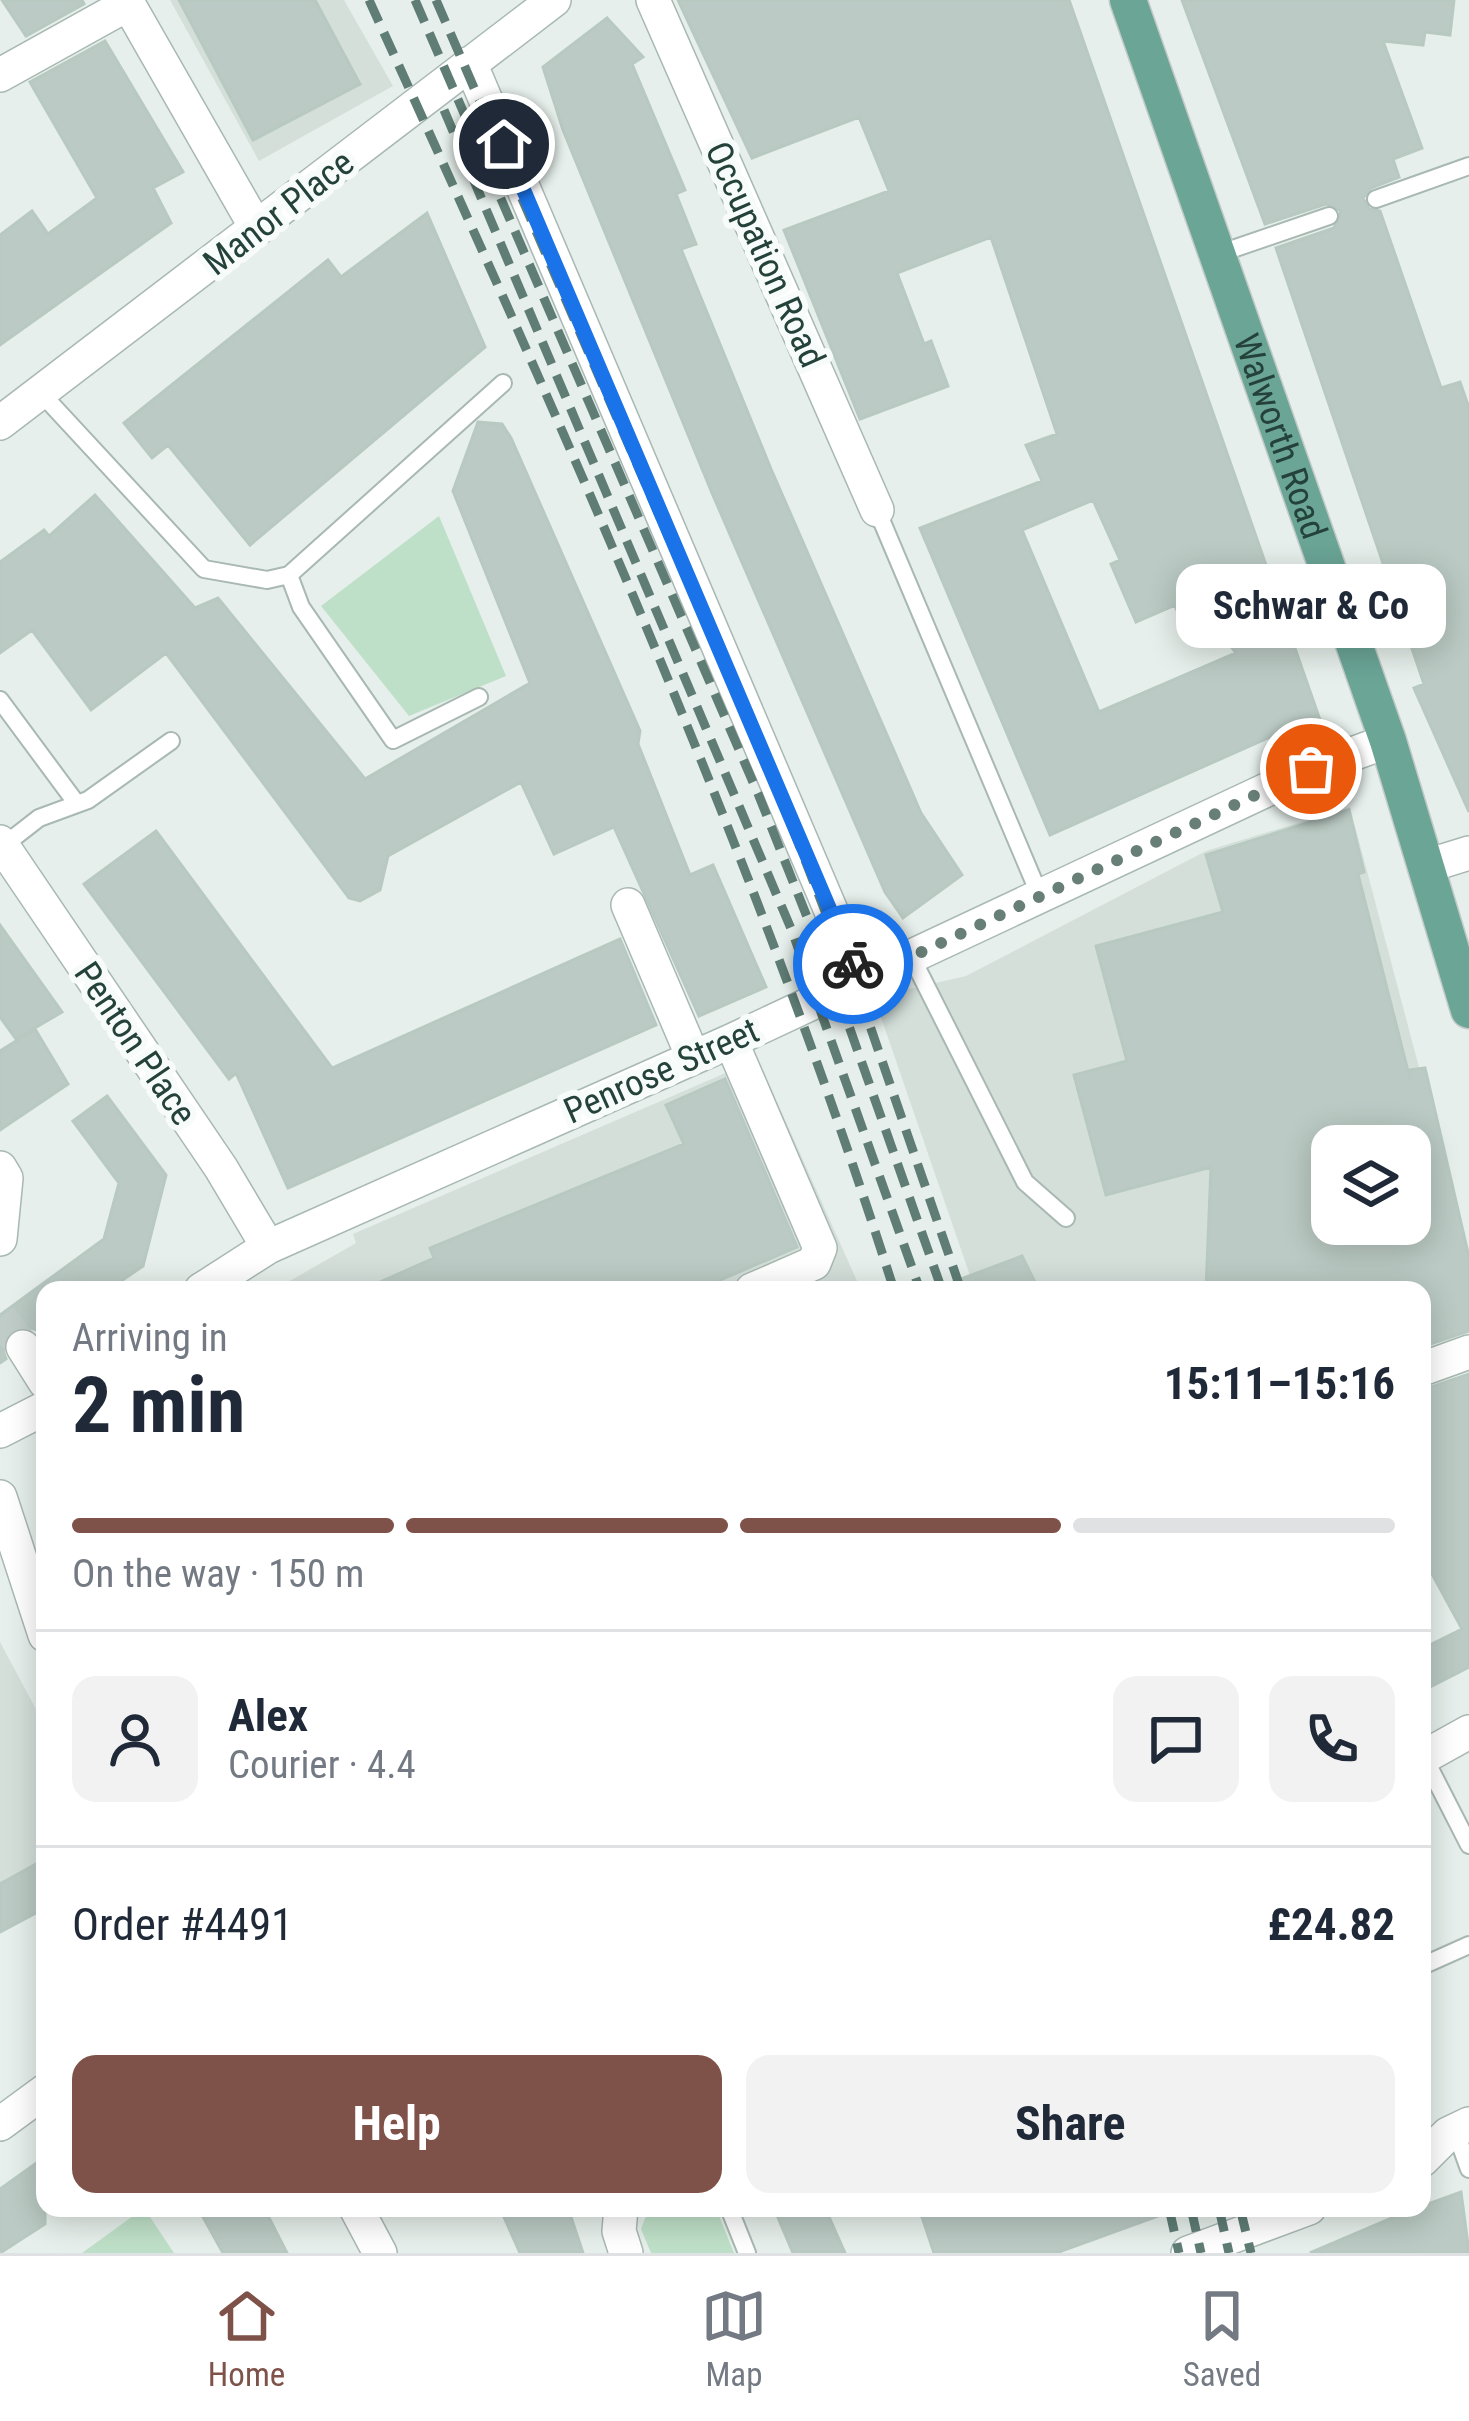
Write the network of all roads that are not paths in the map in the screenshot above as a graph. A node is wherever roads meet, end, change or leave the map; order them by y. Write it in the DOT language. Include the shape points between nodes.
graph roads {
  1 [pos="554,0"];
  2 [pos="653,0"];
  3 [pos="1128,0"];
  4 [pos="127,2"];
  5 [pos="470,63"];
  6 [pos="0,75"];
  7 [pos="1469,166"];
  8 [pos="1376,199"];
  9 [pos="1329,216"];
  10 [pos="257,229"];
  11 [pos="1218,254"];
  12 [pos="502,383"];
  13 [pos="40,393"];
  14 [pos="0,423"];
  15 [pos="877,510"];
  16 [pos="289,575"];
  17 [pos="478,697"];
  18 [pos="0,700"];
  19 [pos="171,741"];
  20 [pos="1388,741"];
  21 [pos="76,804"];
  22 [pos="1,844"];
  23 [pos="1469,854"];
  24 [pos="1427,866"];
  25 [pos="1040,896"];
  26 [pos="628,905"];
  27 [pos="911,956"];
  28 [pos="860,981"];
  29 [pos="1469,1010"];
  30 [pos="731,1041"];
  31 [pos="693,1058"];
  32 [pos="0,1168"];
  33 [pos="1066,1218"];
  34 [pos="0,1239"];
  35 [pos="268,1247"];
  36 [pos="215,1281"];
  37 [pos="773,1281"];
  38 [pos="23,1347"];
  39 [pos="1469,1352"];
  40 [pos="1431,1366"];
  41 [pos="36,1368"];
  42 [pos="36,1413"];
  43 [pos="0,1431"];
  44 [pos="0,1497"];
  45 [pos="36,1607"];
  46 [pos="1469,1732"];
  47 [pos="1431,1753"];
  48 [pos="1431,1773"];
  49 [pos="1469,1845"];
  50 [pos="1469,1945"];
  51 [pos="1431,1962"];
  52 [pos="36,2098"];
  53 [pos="0,2124"];
  54 [pos="1462,2127"];
  55 [pos="1431,2153"];
  56 [pos="1469,2169"];
  57 [pos="361,2217"];
  58 [pos="620,2217"];
  59 [pos="733,2217"];
  60 [pos="1285,2217"];
  61 [pos="380,2253"];
  62 [pos="626,2253"];
  63 [pos="747,2253"];
  64 [pos="1188,2253"];
  1 -- 5 [label="street, Manor Place"];
  2 -- 15 [label="street, Occupation Road"];
  3 -- 11 [label="main road, Walworth Road"];
  4 -- 6 [label="street"];
  4 -- 10 [label="street"];
  5 -- 10 [label="street, Manor Place"];
  5 -- 28 [label="street"];
  7 -- 8 [label="lane"];
  9 -- 11 [label="lane"];
  10 -- 13 [label="street, Manor Place"];
  11 -- 20 [label="main road, Walworth Road"];
  12 -- 16 [label="lane"];
  13 -- 14 [label="street, Manor Place"];
  13 -- 16 [label="lane" via="203,569 267,580"];
  15 -- 25 [label="lane"];
  16 -- 17 [label="lane" via="301,608 393,740"];
  18 -- 21 [label="lane"];
  19 -- 21 [label="lane"];
  20 -- 24 [label="main road, Walworth Road"];
  20 -- 25 [label="street, Penrose Street"];
  21 -- 22 [label="lane"];
  22 -- 35 [label="street, Penton Place"];
  23 -- 24 [label="street"];
  24 -- 29 [label="main road, Walworth Road"];
  25 -- 27 [label="street, Penrose Street"];
  26 -- 31 [label="street"];
  27 -- 28 [label="street, Penrose Street"];
  27 -- 33 [label="lane" via="1025,1182"];
  28 -- 30 [label="street, Penrose Street"];
  30 -- 31 [label="street, Penrose Street"];
  30 -- 37 [label="street" via="820,1248 814,1264"];
  31 -- 35 [label="street, Penrose Street"];
  32 -- 34 [label="street"];
  35 -- 36 [label="street, Penrose Street"];
  38 -- 41 [label="street"];
  39 -- 40 [label="street"];
  42 -- 43 [label="street"];
  44 -- 45 [label="street"];
  46 -- 47 [label="street"];
  48 -- 49 [label="lane"];
  50 -- 51 [label="lane"];
  52 -- 53 [label="street"];
  54 -- 55 [label="street"];
  54 -- 56 [label="lane"];
  57 -- 61 [label="street"];
  58 -- 62 [label="street"];
  59 -- 63 [label="lane"];
  60 -- 64 [label="street"];
}
